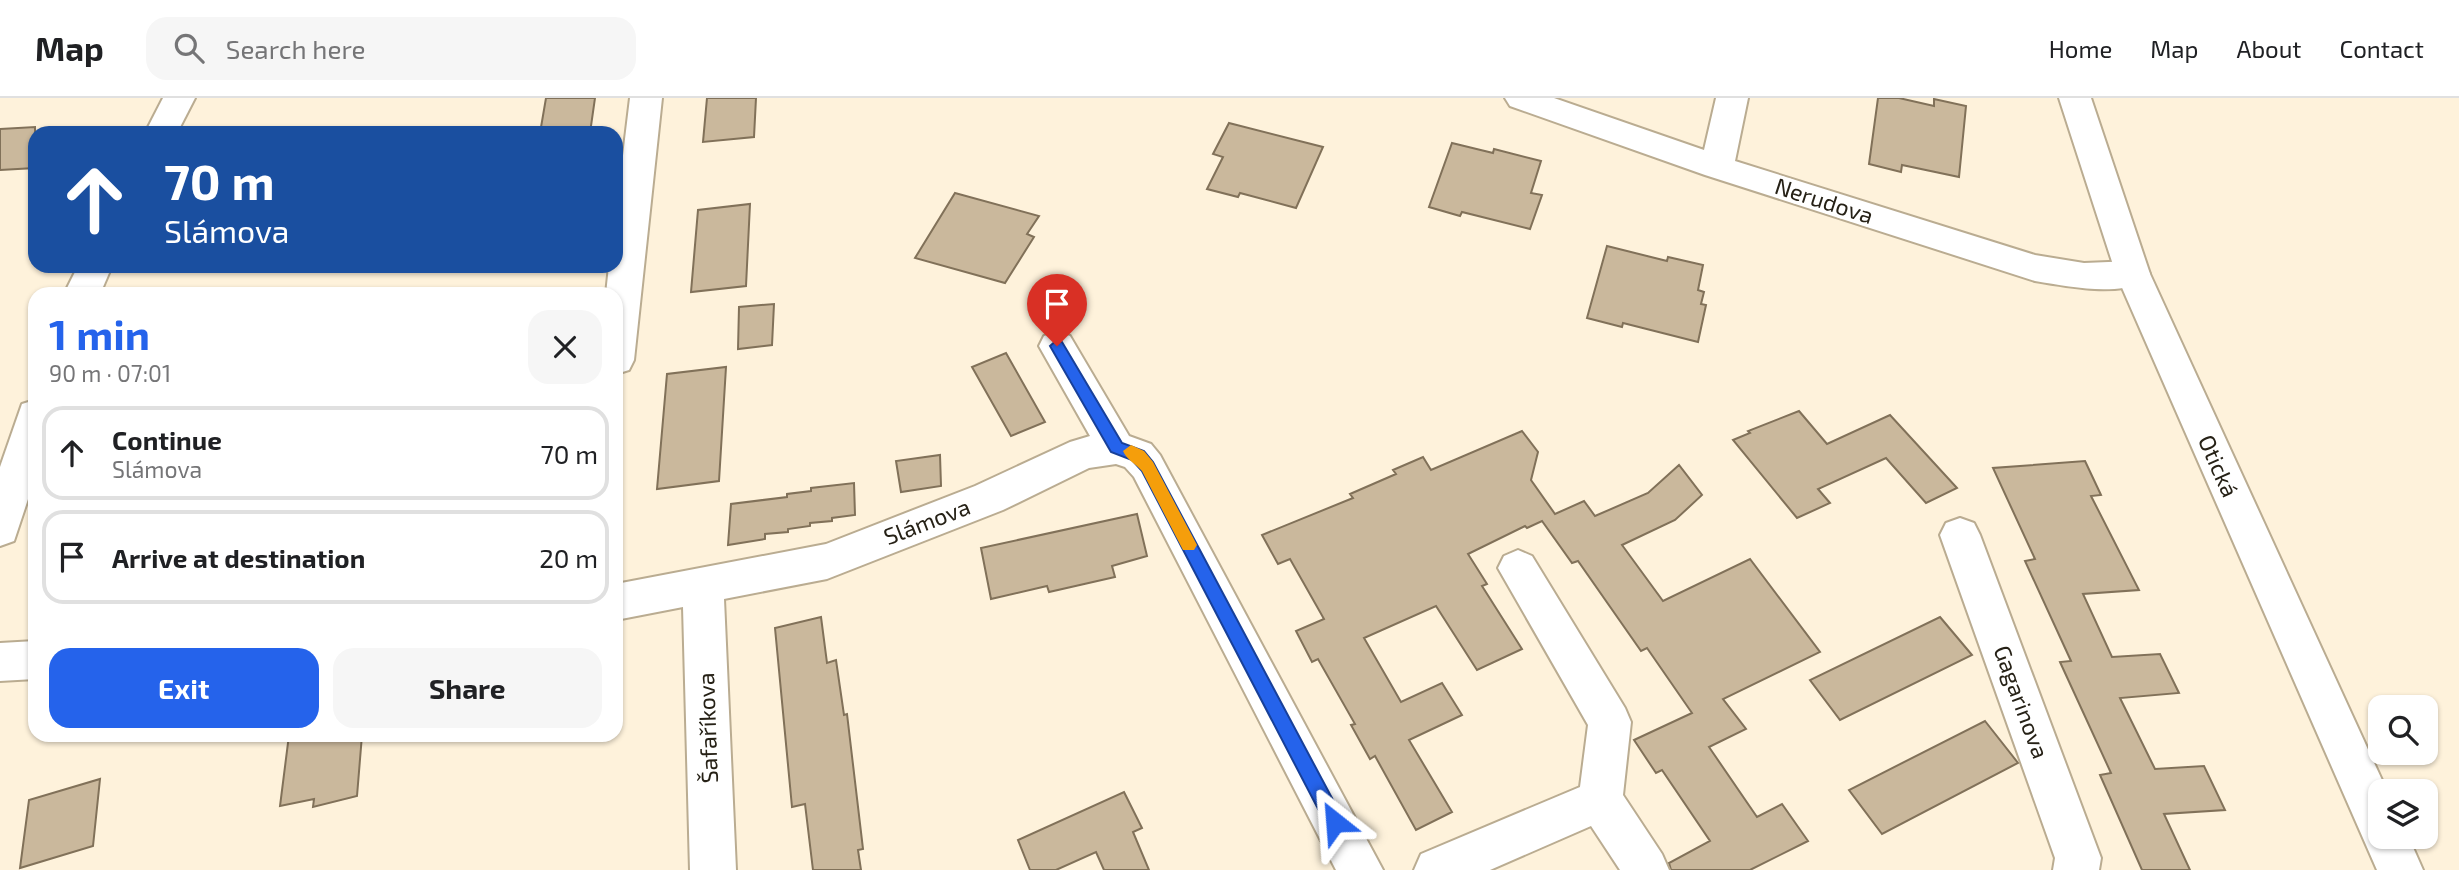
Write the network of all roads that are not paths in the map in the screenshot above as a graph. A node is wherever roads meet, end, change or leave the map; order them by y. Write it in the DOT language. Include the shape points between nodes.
graph roads {
  1 [pos="179,98"];
  2 [pos="646,98"];
  3 [pos="1521,98"];
  4 [pos="1732,98"];
  5 [pos="2074,98"];
  6 [pos="165,126"];
  7 [pos="1717,167"];
  8 [pos="2133,274"];
  9 [pos="623,299"];
  10 [pos="1057,346"];
  11 [pos="28,438"];
  12 [pos="1116,447"];
  13 [pos="0,529"];
  14 [pos="1960,535"];
  15 [pos="1518,568"];
  16 [pos="703,586"];
  17 [pos="623,601"];
  18 [pos="28,660"];
  19 [pos="0,662"];
  20 [pos="2368,798"];
  21 [pos="1600,800"];
  22 [pos="2391,849"];
  23 [pos="713,870"];
  24 [pos="1360,870"];
  25 [pos="1437,870"];
  26 [pos="1646,870"];
  27 [pos="2076,870"];
  28 [pos="2400,870"];
  1 -- 6 [label="street"];
  2 -- 9 [label="street"];
  3 -- 7 [label="street, Nerudova"];
  4 -- 7 [label="street"];
  5 -- 8 [label="street, Otická"];
  7 -- 8 [label="street, Nerudova" via="2035,268 2084,276"];
  8 -- 20 [label="street, Otická"];
  10 -- 12 [label="street"];
  11 -- 13 [label="street"];
  12 -- 16 [label="street, Slámova" via="1083,453 989,498 827,561"];
  12 -- 24 [label="street" via="1138,455 1147,466"];
  14 -- 27 [label="street, Gagarinova" via="2078,858"];
  15 -- 21 [label="street" via="1610,723"];
  16 -- 17 [label="street, Slámova"];
  16 -- 23 [label="street, Šafaříkova"];
  18 -- 19 [label="street"];
  21 -- 25 [label="street"];
  21 -- 26 [label="street"];
  22 -- 28 [label="street"];
}
